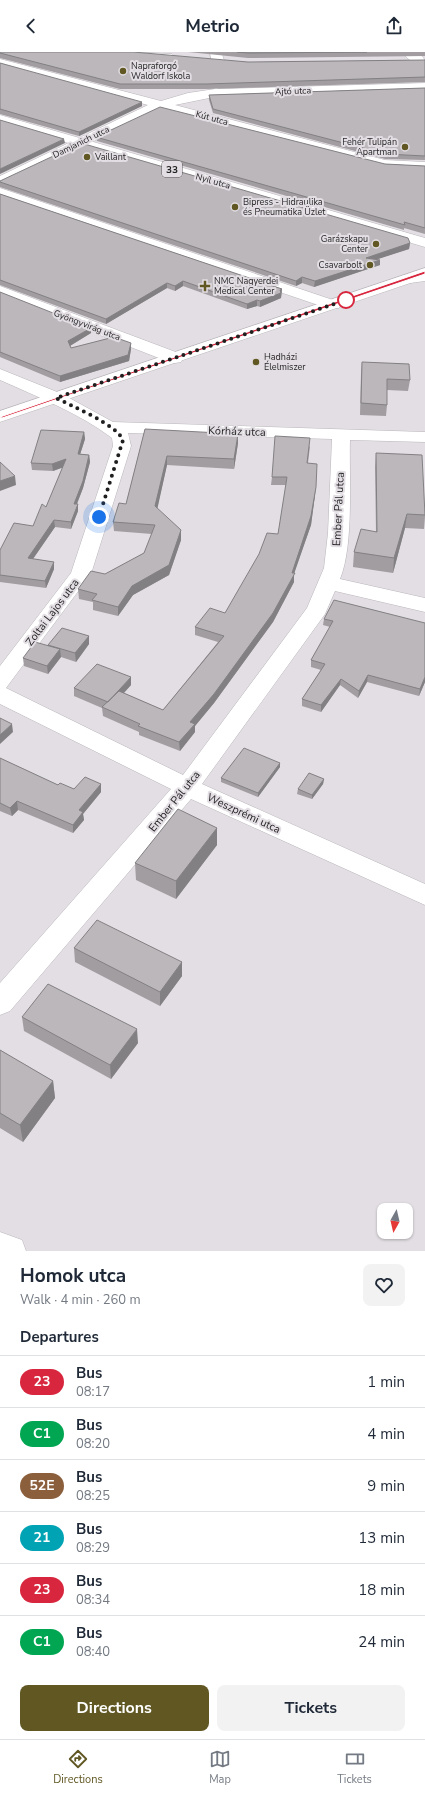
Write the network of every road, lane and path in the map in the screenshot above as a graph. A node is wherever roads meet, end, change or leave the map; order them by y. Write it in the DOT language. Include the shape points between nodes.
graph roads {
  1 [pos="133,52"];
  2 [pos="177,57"];
  3 [pos="405,57"];
  4 [pos="214,58"];
  5 [pos="423,61"];
  6 [pos="0,62"];
  7 [pos="232,62"];
  8 [pos="425,86"];
  9 [pos="214,93"];
  10 [pos="138,99"];
  11 [pos="162,105"];
  12 [pos="0,119"];
  13 [pos="80,142"];
  14 [pos="425,166"];
  15 [pos="0,181"];
  16 [pos="0,192"];
  17 [pos="422,244"];
  18 [pos="422,274"];
  19 [pos="0,291"];
  20 [pos="333,305"];
  21 [pos="175,358"];
  22 [pos="0,374"];
  23 [pos="56,398"];
  24 [pos="0,417"];
  25 [pos="109,427"];
  26 [pos="341,434"];
  27 [pos="425,437"];
  28 [pos="328,583"];
  29 [pos="425,605"];
  30 [pos="0,682"];
  31 [pos="0,694"];
  32 [pos="187,787"];
  33 [pos="425,895"];
  34 [pos="0,1003"];
  35 [pos="0,1248"];
  36 [pos="10,1251"];
  1 -- 2 [label="street"];
  3 -- 5 [label="street"];
  4 -- 7 [label="street"];
  4 -- 9 [label="street" via="221,63"];
  6 -- 10 [label="street, Kút utca"];
  8 -- 9 [label="street, Ajtó utca"];
  9 -- 10 [label="street"];
  9 -- 11 [label="street, Ajtó utca"];
  10 -- 11 [label="street, Kút utca"];
  11 -- 13 [label="street, Damjanich utca"];
  11 -- 14 [label="street, Kút utca" via="387,165"];
  12 -- 13 [label="street, Nyíl utca / 33"];
  13 -- 15 [label="street, Damjanich utca"];
  13 -- 17 [label="street, Nyíl utca / 33"];
  16 -- 20 [label="street"];
  18 -- 20 [label="street"];
  19 -- 21 [label="street, Gyöngyvirág utca"];
  20 -- 21 [label="street"];
  21 -- 23 [label="street"];
  22 -- 23 [label="street, Kórház utca"];
  23 -- 24 [label="street"];
  23 -- 25 [label="street, Kórház utca"];
  25 -- 26 [label="street, Kórház utca"];
  25 -- 30 [label="street, Zoltai Lajos utca" via="121,436 122,446 81,574"];
  26 -- 27 [label="street, Kórház utca"];
  26 -- 28 [label="street, Ember Pál utca" via="338,533 334,568"];
  28 -- 29 [label="street"];
  28 -- 32 [label="street, Ember Pál utca" via="317,609"];
  31 -- 32 [label="street, Weszprémi utca"];
  32 -- 33 [label="street, Weszprémi utca"];
  32 -- 34 [label="street, Ember Pál utca"];
  35 -- 36 [label="street"];
}
